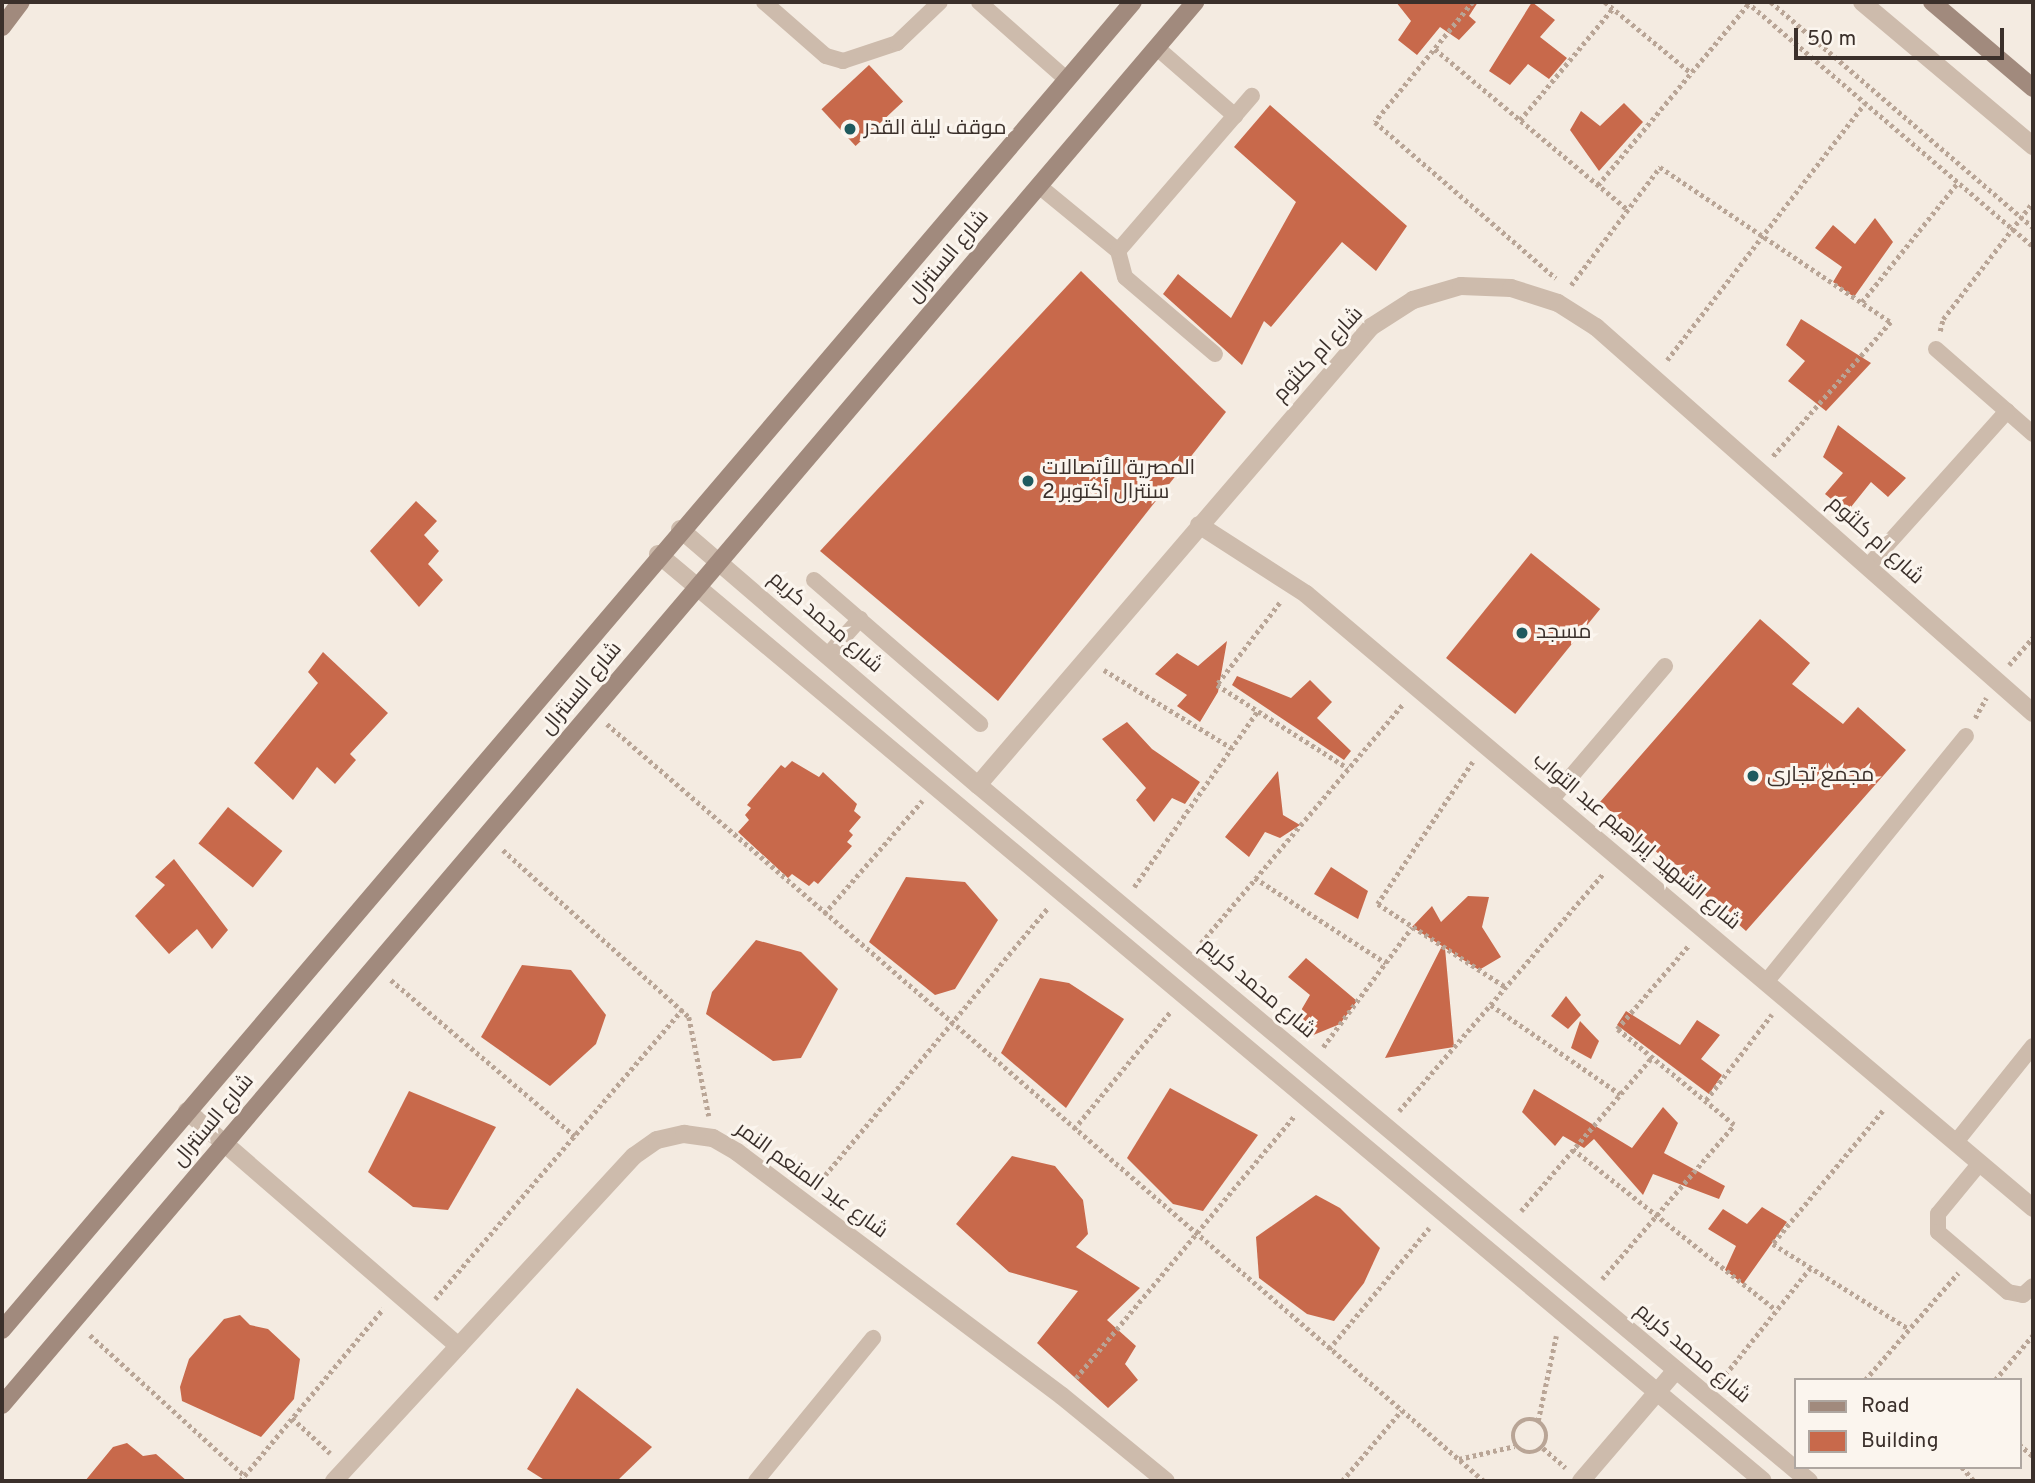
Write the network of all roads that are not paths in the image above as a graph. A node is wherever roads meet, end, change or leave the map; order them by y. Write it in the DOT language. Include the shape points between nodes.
graph roads {
  1 [pos="21,2"];
  2 [pos="764,2"];
  3 [pos="940,2"];
  4 [pos="979,2"];
  5 [pos="1132,2"];
  6 [pos="1195,2"];
  7 [pos="1862,2"];
  8 [pos="1932,2"];
  9 [pos="2,27"];
  10 [pos="1156,47"];
  11 [pos="1066,79"];
  12 [pos="2033,88"];
  13 [pos="1252,96"];
  14 [pos="1235,116"];
  15 [pos="2033,146"];
  16 [pos="1039,186"];
  17 [pos="1118,251"];
  18 [pos="1936,349"];
  19 [pos="1215,354"];
  20 [pos="2007,411"];
  21 [pos="2033,434"];
  22 [pos="1199,525"];
  23 [pos="680,529"];
  24 [pos="658,554"];
  25 [pos="719,563"];
  26 [pos="1869,565"];
  27 [pos="814,580"];
  28 [pos="699,587"];
  29 [pos="860,619"];
  30 [pos="827,656"];
  31 [pos="1665,666"];
  32 [pos="2033,713"];
  33 [pos="980,724"];
  34 [pos="1966,736"];
  35 [pos="978,785"];
  36 [pos="1551,800"];
  37 [pos="1766,982"];
  38 [pos="2033,1046"];
  39 [pos="187,1111"];
  40 [pos="1956,1142"];
  41 [pos="224,1144"];
  42 [pos="1980,1163"];
  43 [pos="2033,1208"];
  44 [pos="2033,1286"];
  45 [pos="2,1330"];
  46 [pos="873,1338"];
  47 [pos="458,1346"];
  48 [pos="1676,1370"];
  49 [pos="1657,1392"];
  50 [pos="2,1405"];
  51 [pos="1794,1468"];
  52 [pos="1795,1469"];
  53 [pos="340,1474"];
  54 [pos="756,1481"];
  55 [pos="1166,1481"];
  56 [pos="1581,1481"];
  57 [pos="1763,1481"];
  58 [pos="1809,1481"];
  1 -- 9 [label="street"];
  2 -- 3 [label="lane" via="826,56 842,61 897,43"];
  4 -- 11 [label="lane"];
  5 -- 11 [label="street, شارع السنترال"];
  6 -- 10 [label="street, شارع السنترال"];
  7 -- 15 [label="street"];
  8 -- 12 [label="street"];
  10 -- 14 [label="lane"];
  10 -- 16 [label="street, شارع السنترال"];
  11 -- 23 [label="street, شارع السنترال"];
  13 -- 14 [label="lane"];
  14 -- 17 [label="lane"];
  16 -- 17 [label="lane"];
  16 -- 25 [label="street, شارع السنترال"];
  17 -- 19 [label="lane" via="1125,276"];
  18 -- 20 [label="lane"];
  20 -- 21 [label="lane"];
  20 -- 26 [label="lane"];
  22 -- 26 [label="street, شارع ام كلثوم" via="1371,327 1413,300 1461,286 1511,288 1564,296"];
  22 -- 35 [label="street, شارع ام كلثوم"];
  22 -- 36 [label="street, شارع الشهيد إبراهيم عبد التواب" via="1293,586"];
  23 -- 24 [label="street, شارع السنترال"];
  23 -- 25 [label="street, شارع محمد كريم"];
  24 -- 28 [label="street"];
  24 -- 39 [label="street, شارع السنترال"];
  25 -- 28 [label="street, شارع السنترال"];
  25 -- 30 [label="street, شارع محمد كريم"];
  26 -- 32 [label="street, شارع ام كلثوم"];
  27 -- 29 [label="lane"];
  28 -- 41 [label="street, شارع السنترال"];
  28 -- 49 [label="street"];
  29 -- 30 [label="lane"];
  29 -- 33 [label="lane"];
  30 -- 35 [label="street, شارع محمد كريم"];
  31 -- 36 [label="lane"];
  34 -- 37 [label="lane"];
  35 -- 48 [label="street, شارع محمد كريم"];
  36 -- 37 [label="street, شارع الشهيد إبراهيم عبد التواب"];
  37 -- 40 [label="street, شارع الشهيد إبراهيم عبد التواب"];
  38 -- 40 [label="lane"];
  39 -- 41 [label="street"];
  39 -- 45 [label="street, شارع السنترال"];
  40 -- 42 [label="street, شارع الشهيد إبراهيم عبد التواب"];
  41 -- 47 [label="street"];
  41 -- 50 [label="street, شارع السنترال"];
  42 -- 43 [label="street, شارع الشهيد إبراهيم عبد التواب"];
  42 -- 44 [label="lane" via="1936,1223 1938,1231 2015,1295"];
  46 -- 54 [label="lane"];
  47 -- 53 [label="street, شارع عبد المنعم النمر"];
  47 -- 55 [label="street, شارع عبد المنعم النمر" via="634,1156 657,1140 684,1133 713,1138 1062,1396"];
  48 -- 49 [label="street"];
  48 -- 51 [label="street, شارع محمد كريم"];
  49 -- 56 [label="street"];
  49 -- 57 [label="street"];
  52 -- 58 [label="street, شارع محمد كريم"];
}
